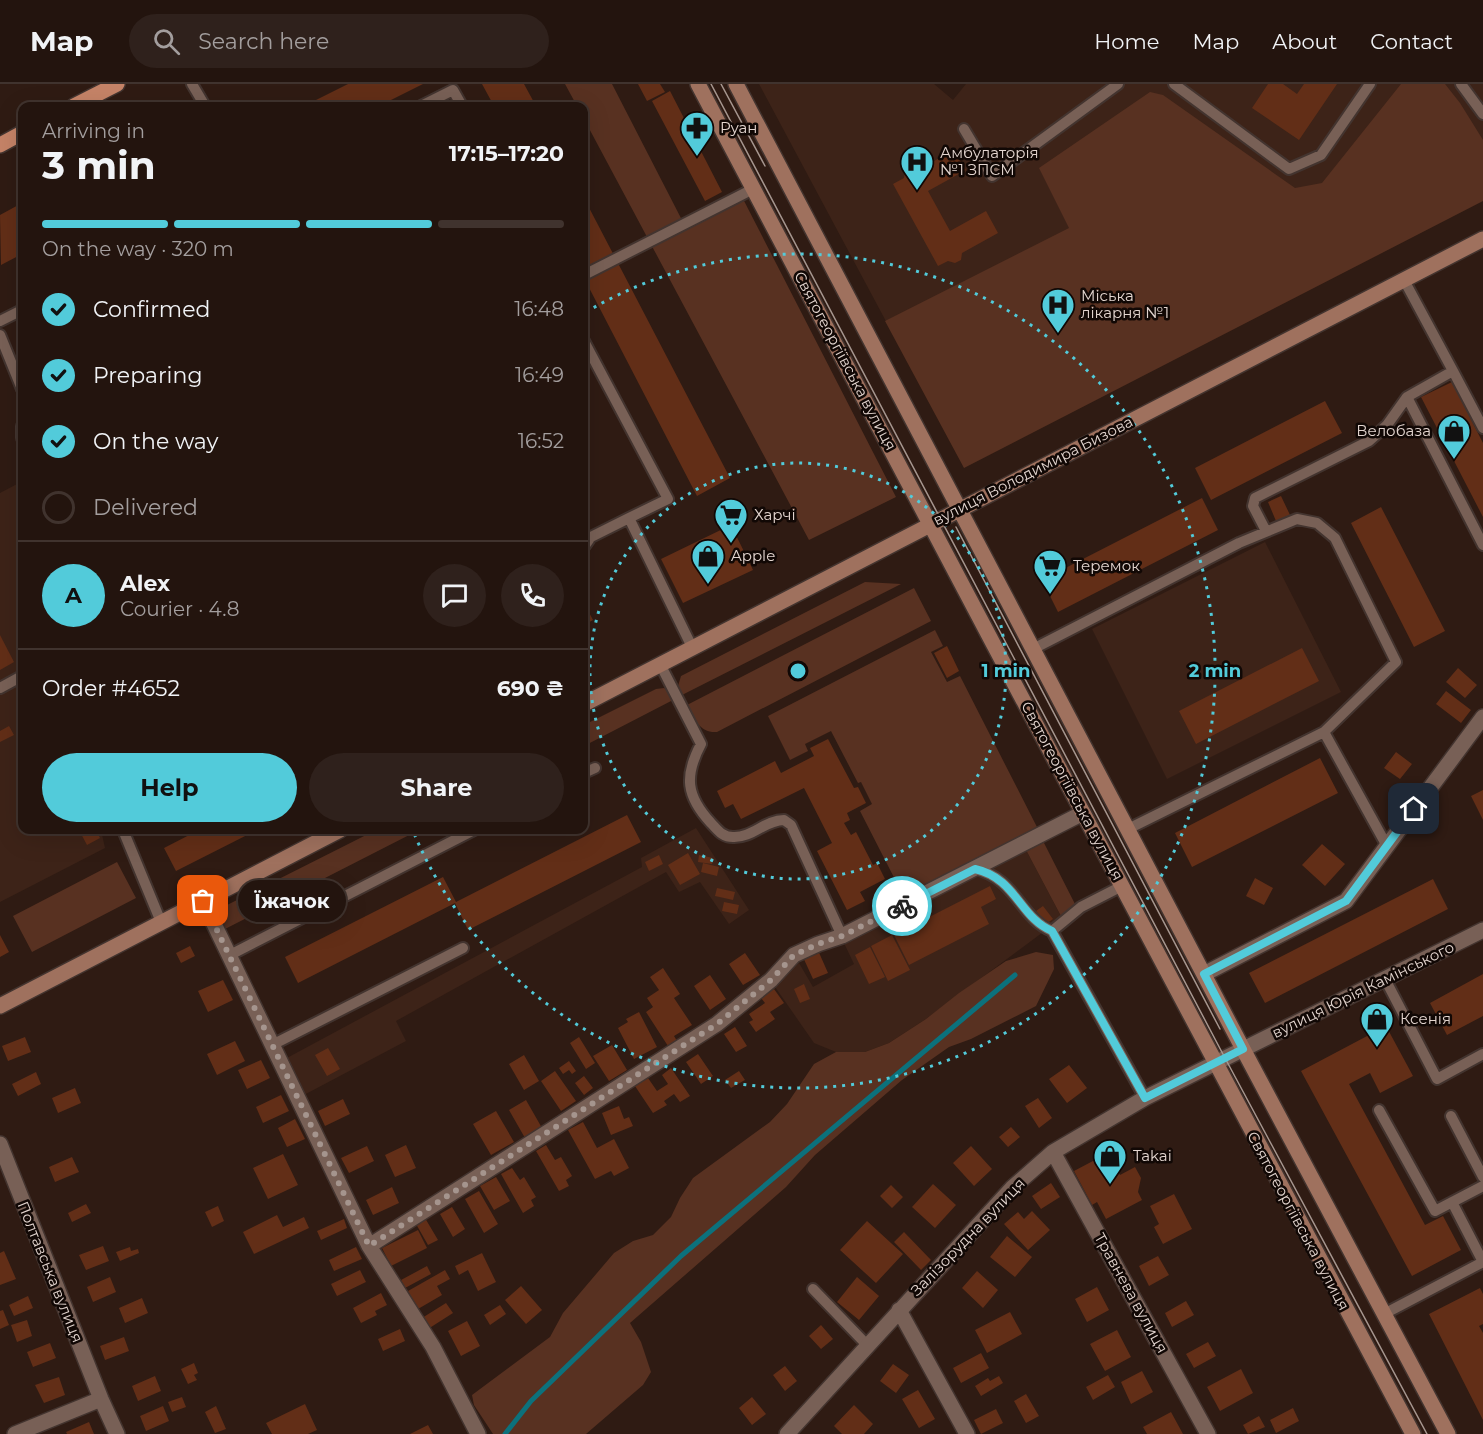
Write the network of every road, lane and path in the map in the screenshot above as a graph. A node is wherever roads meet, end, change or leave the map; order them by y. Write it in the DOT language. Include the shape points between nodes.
graph roads {
  1 [pos="117,84"];
  2 [pos="192,84"];
  3 [pos="698,84"];
  4 [pos="736,84"];
  5 [pos="1118,84"];
  6 [pos="1174,84"];
  7 [pos="1370,84"];
  8 [pos="1461,84"];
  9 [pos="82,102"];
  10 [pos="203,102"];
  11 [pos="429,102"];
  12 [pos="460,102"];
  13 [pos="1483,114"];
  14 [pos="964,129"];
  15 [pos="18,135"];
  16 [pos="0,145"];
  17 [pos="753,189"];
  18 [pos="1483,239"];
  19 [pos="588,273"];
  20 [pos="1404,280"];
  21 [pos="18,312"];
  22 [pos="0,321"];
  23 [pos="0,334"];
  24 [pos="588,349"];
  25 [pos="1453,371"];
  26 [pos="18,379"];
  27 [pos="1407,397"];
  28 [pos="1483,428"];
  29 [pos="959,508"];
  30 [pos="629,519"];
  31 [pos="931,524"];
  32 [pos="1266,531"];
  33 [pos="588,535"];
  34 [pos="1483,545"];
  35 [pos="692,647"];
  36 [pos="1033,649"];
  37 [pos="660,664"];
  38 [pos="18,678"];
  39 [pos="0,688"];
  40 [pos="588,702"];
  41 [pos="1483,717"];
  42 [pos="1324,732"];
  43 [pos="595,768"];
  44 [pos="588,771"];
  45 [pos="1083,813"];
  46 [pos="1128,829"];
  47 [pos="125,834"];
  48 [pos="332,834"];
  49 [pos="466,834"];
  50 [pos="1387,846"];
  51 [pos="975,869"];
  52 [pos="1122,886"];
  53 [pos="203,901"];
  54 [pos="161,922"];
  55 [pos="1483,930"];
  56 [pos="1052,931"];
  57 [pos="842,936"];
  58 [pos="463,948"];
  59 [pos="230,955"];
  60 [pos="1204,974"];
  61 [pos="1384,979"];
  62 [pos="0,1006"];
  63 [pos="272,1044"];
  64 [pos="1243,1049"];
  65 [pos="1483,1054"];
  66 [pos="1214,1064"];
  67 [pos="1145,1098"];
  68 [pos="1379,1110"];
  69 [pos="1451,1116"];
  70 [pos="0,1144"];
  71 [pos="1053,1152"];
  72 [pos="1483,1177"];
  73 [pos="1483,1186"];
  74 [pos="1452,1202"];
  75 [pos="1479,1243"];
  76 [pos="369,1246"];
  77 [pos="1483,1262"];
  78 [pos="813,1289"];
  79 [pos="899,1310"];
  80 [pos="1384,1314"];
  81 [pos="867,1345"];
  82 [pos="101,1399"];
  83 [pos="15,1434"];
  84 [pos="117,1434"];
  85 [pos="478,1434"];
  86 [pos="787,1434"];
  87 [pos="967,1434"];
  88 [pos="1208,1434"];
  89 [pos="1413,1434"];
  90 [pos="1448,1434"];
  1 -- 9 [label="main road"];
  2 -- 10 [label="lane"];
  3 -- 17 [label="main road, Святогеоргіївська вулиця"];
  4 -- 29 [label="main road, Святогеоргіївська вулиця"];
  5 -- 14 [label="lane" via="992,176"];
  6 -- 7 [label="lane" via="1289,169 1321,155"];
  8 -- 13 [label="lane"];
  11 -- 12 [label="lane" via="453,90"];
  15 -- 16 [label="main road"];
  17 -- 19 [label="lane"];
  17 -- 31 [label="main road, Святогеоргіївська вулиця"];
  18 -- 20 [label="main road, вулиця Володимира Бизова"];
  20 -- 25 [label="lane"];
  20 -- 29 [label="main road, вулиця Володимира Бизова"];
  21 -- 22 [label="lane"];
  23 -- 26 [label="lane"];
  24 -- 30 [label="lane" via="668,499"];
  25 -- 27 [label="lane"];
  25 -- 28 [label="lane"];
  27 -- 32 [label="lane" via="1387,425 1368,441 1255,498 1253,506"];
  27 -- 34 [label="lane"];
  29 -- 31 [label="main road, вулиця Володимира Бизова"];
  29 -- 36 [label="main road, Святогеоргіївська вулиця"];
  30 -- 33 [label="lane"];
  30 -- 35 [label="lane"];
  31 -- 35 [label="main road, вулиця Володимира Бизова"];
  31 -- 45 [label="main road, Святогеоргіївська вулиця"];
  32 -- 36 [label="lane"];
  32 -- 42 [label="lane" via="1306,519 1335,538 1396,663"];
  35 -- 37 [label="main road, вулиця Володимира Бизова"];
  36 -- 46 [label="main road, Святогеоргіївська вулиця"];
  37 -- 40 [label="main road, вулиця Володимира Бизова"];
  37 -- 57 [label="lane" via="701,744 689,777 697,809 723,836 734,838 773,820 784,820 790,825"];
  38 -- 39 [label="lane"];
  41 -- 50 [label="street"];
  42 -- 46 [label="lane"];
  42 -- 50 [label="lane"];
  43 -- 44 [label="lane"];
  45 -- 51 [label="street"];
  45 -- 52 [label="main road, Святогеоргіївська вулиця"];
  46 -- 60 [label="main road, Святогеоргіївська вулиця"];
  47 -- 54 [label="lane"];
  48 -- 53 [label="main road"];
  49 -- 59 [label="lane"];
  50 -- 60 [label="street" via="1346,901"];
  51 -- 56 [label="lane" via="991,874 1009,887 1041,927"];
  51 -- 57 [label="street"];
  52 -- 56 [label="lane" via="1081,908"];
  52 -- 66 [label="main road, Святогеоргіївська вулиця"];
  53 -- 54 [label="main road"];
  53 -- 59 [label="street"];
  54 -- 62 [label="main road"];
  55 -- 61 [label="street, вулиця Юрія Камінського"];
  56 -- 67 [label="lane"];
  57 -- 76 [label="street" via="794,955 771,980 717,1024"];
  58 -- 63 [label="lane"];
  59 -- 63 [label="street"];
  60 -- 64 [label="main road, Святогеоргіївська вулиця"];
  61 -- 64 [label="street, вулиця Юрія Камінського"];
  61 -- 65 [label="lane" via="1437,1079"];
  63 -- 76 [label="street"];
  64 -- 66 [label="street, вулиця Юрія Камінського"];
  64 -- 80 [label="main road, Святогеоргіївська вулиця"];
  66 -- 67 [label="street, Залізорудна вулиця"];
  66 -- 89 [label="main road, Святогеоргіївська вулиця"];
  67 -- 71 [label="street, Залізорудна вулиця"];
  68 -- 74 [label="lane" via="1435,1211"];
  69 -- 72 [label="lane"];
  70 -- 82 [label="street, Полтавська вулиця"];
  71 -- 79 [label="street, Залізорудна вулиця" via="1012,1188"];
  71 -- 88 [label="street, Травнева вулиця"];
  73 -- 74 [label="lane"];
  74 -- 75 [label="lane"];
  75 -- 77 [label="lane"];
  76 -- 85 [label="street" via="433,1347"];
  77 -- 80 [label="lane"];
  78 -- 81 [label="lane"];
  79 -- 81 [label="street, Залізорудна вулиця"];
  79 -- 87 [label="street"];
  80 -- 90 [label="main road, Святогеоргіївська вулиця"];
  81 -- 86 [label="street, Залізорудна вулиця"];
  82 -- 83 [label="street"];
  82 -- 84 [label="street, Полтавська вулиця"];
}
